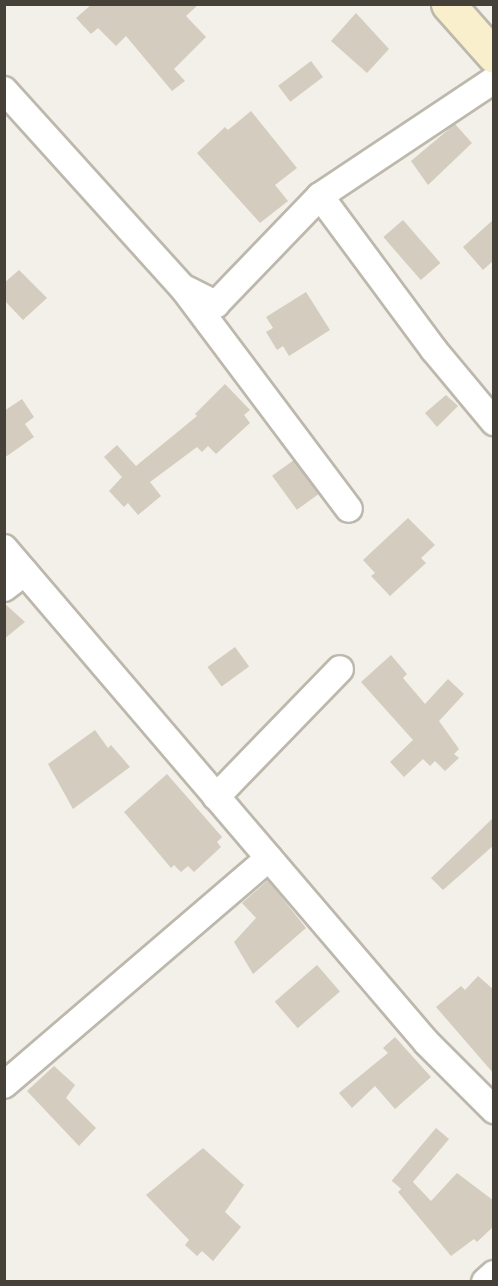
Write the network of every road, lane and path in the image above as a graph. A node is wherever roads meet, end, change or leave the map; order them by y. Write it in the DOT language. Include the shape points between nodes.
graph roads {
  1 [pos="448,4"];
  2 [pos="494,56"];
  3 [pos="494,80"];
  4 [pos="4,90"];
  5 [pos="320,196"];
  6 [pos="183,288"];
  7 [pos="494,422"];
  8 [pos="350,509"];
  9 [pos="4,548"];
  10 [pos="25,572"];
  11 [pos="4,588"];
  12 [pos="340,669"];
  13 [pos="216,797"];
  14 [pos="269,858"];
  15 [pos="4,1084"];
  16 [pos="494,1110"];
  17 [pos="494,1274"];
  18 [pos="485,1281"];
  1 -- 2 [label="street"];
  3 -- 5 [label="street"];
  4 -- 6 [label="street"];
  5 -- 6 [label="street" via="216,304"];
  5 -- 7 [label="street" via="434,350"];
  6 -- 8 [label="street"];
  9 -- 10 [label="street"];
  10 -- 11 [label="street"];
  10 -- 13 [label="street"];
  12 -- 13 [label="street"];
  13 -- 14 [label="street"];
  14 -- 15 [label="street"];
  14 -- 16 [label="street" via="427,1043"];
  17 -- 18 [label="street"];
}
